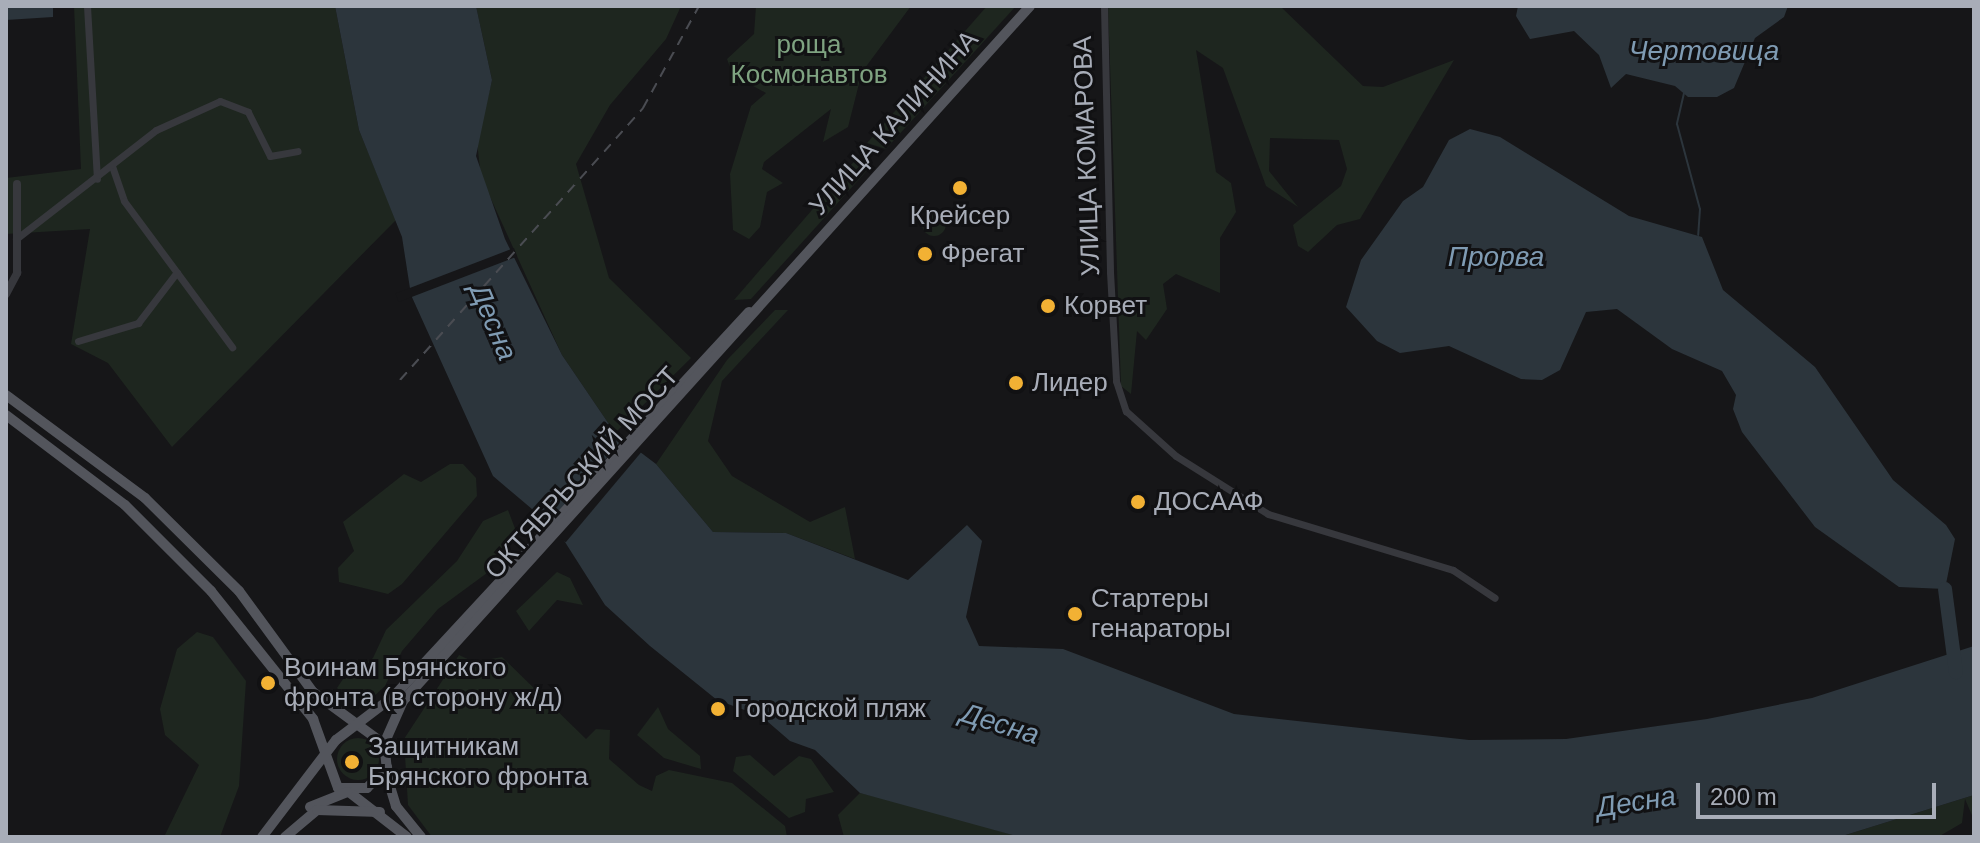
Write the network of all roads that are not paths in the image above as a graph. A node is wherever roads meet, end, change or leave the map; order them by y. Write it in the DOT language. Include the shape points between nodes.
graph roads {
  1 [pos="87,6"];
  2 [pos="1030,6"];
  3 [pos="1104,6"];
  4 [pos="298,151"];
  5 [pos="112,166"];
  6 [pos="97,179"];
  7 [pos="17,184"];
  8 [pos="16,239"];
  9 [pos="177,272"];
  10 [pos="6,294"];
  11 [pos="739,326"];
  12 [pos="78,341"];
  13 [pos="232,347"];
  14 [pos="6,395"];
  15 [pos="6,415"];
  16 [pos="1495,598"];
  17 [pos="450,643"];
  18 [pos="360,726"];
  19 [pos="384,744"];
  20 [pos="325,756"];
  21 [pos="387,767"];
  22 [pos="348,792"];
  23 [pos="380,812"];
  24 [pos="262,837"];
  25 [pos="283,837"];
  26 [pos="407,837"];
  27 [pos="421,837"];
  1 -- 6 [label="street"];
  2 -- 11 [label="main road, УЛИЦА КАЛИНИНА"];
  3 -- 16 [label="street, УЛИЦА КОМАРОВА" via="1110,272 1116,381 1126,411 1176,456 1268,514 1453,570"];
  4 -- 5 [label="street" via="270,156 248,112 220,101 156,130"];
  5 -- 6 [label="street"];
  5 -- 9 [label="street" via="124,201"];
  6 -- 8 [label="street"];
  7 -- 8 [label="street"];
  8 -- 10 [label="street" via="17,273"];
  9 -- 12 [label="street" via="138,323"];
  9 -- 13 [label="street"];
  11 -- 17 [label="main road, ОКТЯБРЬСКИЙ МОСТ"];
  14 -- 18 [label="main road" via="145,498 239,591 313,692"];
  15 -- 20 [label="main road" via="125,505 211,591 313,719"];
  17 -- 18 [label="main road"];
  17 -- 19 [label="main road" via="403,701"];
  18 -- 19 [label="main road"];
  18 -- 20 [label="main road"];
  19 -- 21 [label="main road"];
  20 -- 22 [label="main road" via="331,782"];
  20 -- 24 [label="main road"];
  21 -- 22 [label="main road" via="367,788"];
  21 -- 27 [label="main road" via="396,806"];
  22 -- 23 [label="main road"];
  22 -- 25 [label="main road" via="304,810"];
  23 -- 25 [label="main road" via="317,810"];
  23 -- 26 [label="main road"];
}
